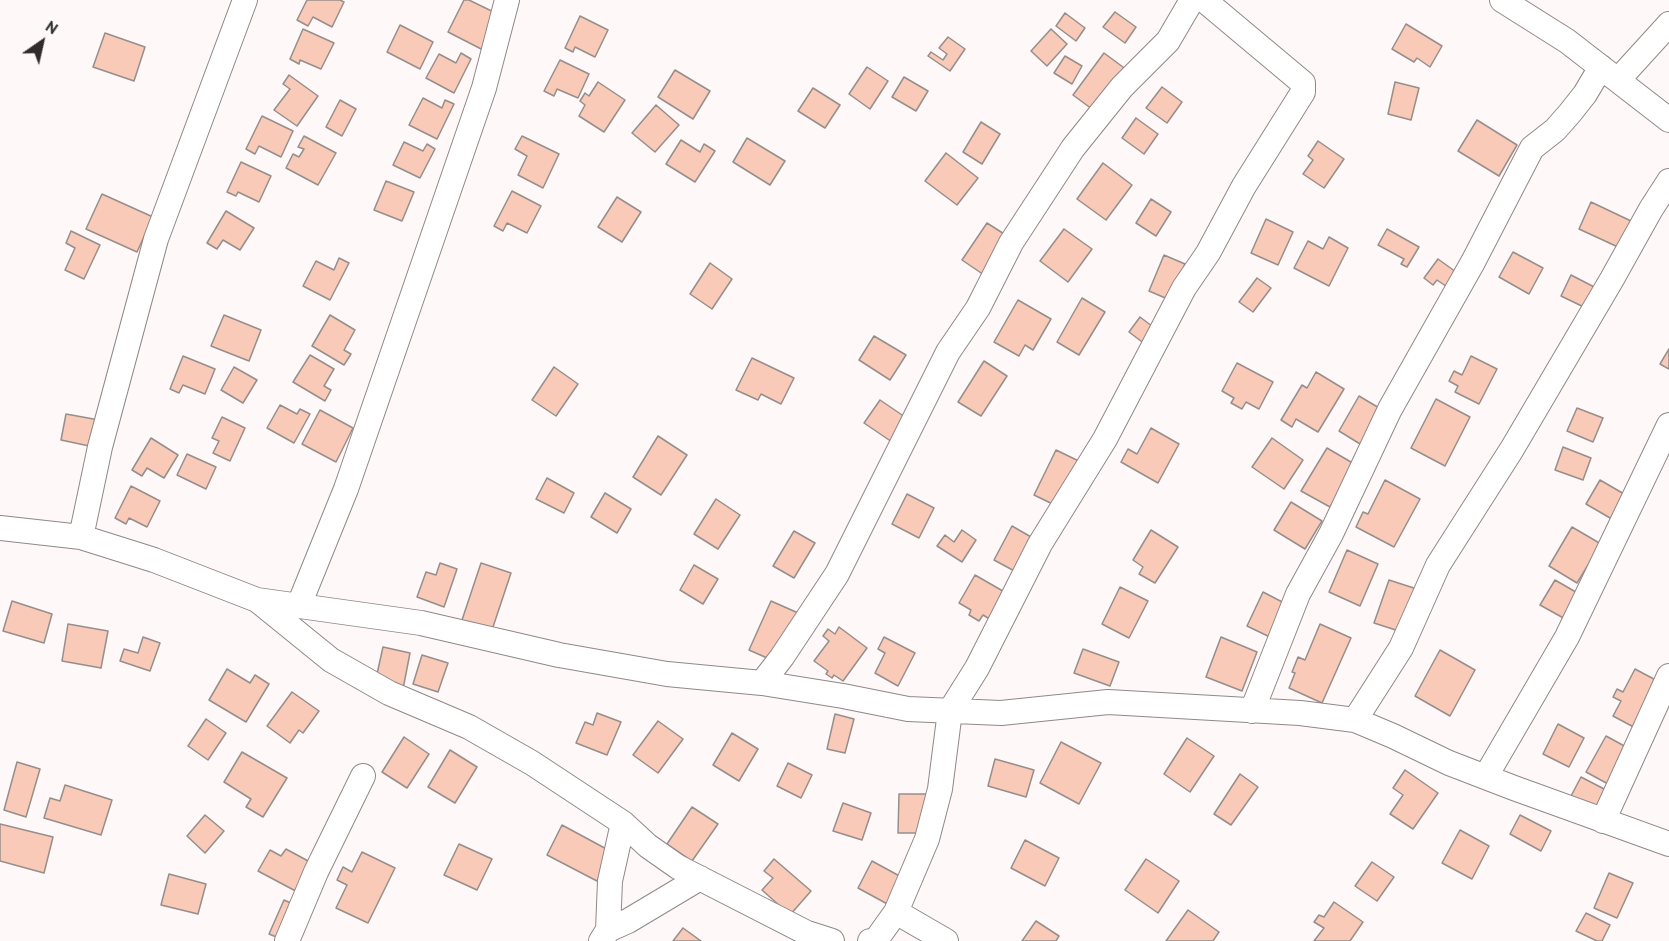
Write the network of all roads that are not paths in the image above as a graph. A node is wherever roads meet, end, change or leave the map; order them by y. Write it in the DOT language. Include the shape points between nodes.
graph roads {
  1 [pos="245,0"];
  2 [pos="507,0"];
  3 [pos="1192,0"];
  4 [pos="1204,0"];
  5 [pos="1502,0"];
  6 [pos="1669,24"];
  7 [pos="1609,74"];
  8 [pos="1669,120"];
  9 [pos="1669,181"];
  10 [pos="1669,425"];
  11 [pos="0,528"];
  12 [pos="81,537"];
  13 [pos="257,600"];
  14 [pos="300,605"];
  15 [pos="1669,676"];
  16 [pos="762,683"];
  17 [pos="950,711"];
  18 [pos="1252,711"];
  19 [pos="1354,720"];
  20 [pos="363,776"];
  21 [pos="1486,776"];
  22 [pos="1603,821"];
  23 [pos="623,824"];
  24 [pos="1669,844"];
  25 [pos="700,878"];
  26 [pos="897,912"];
  27 [pos="604,936"];
  28 [pos="287,941"];
  29 [pos="832,941"];
  30 [pos="870,941"];
  31 [pos="946,941"];
  1 -- 12 [label="street" via="156,239 100,447"];
  2 -- 14 [label="street" via="480,99 346,489"];
  3 -- 16 [label="street" via="1168,41 1122,87 1073,148 1011,243 978,308 948,352 837,574"];
  4 -- 17 [label="street" via="1303,83 1303,92 1184,288 1105,439 1040,544"];
  5 -- 7 [label="street" via="1567,41"];
  6 -- 7 [label="street"];
  7 -- 8 [label="street"];
  7 -- 18 [label="street" via="1555,130 1532,147 1390,409 1298,594"];
  9 -- 19 [label="street" via="1512,449 1438,565 1401,648"];
  10 -- 21 [label="street" via="1567,637"];
  11 -- 12 [label="street"];
  12 -- 13 [label="street"];
  13 -- 14 [label="street"];
  13 -- 23 [label="street" via="331,660 388,693 469,727 532,763"];
  14 -- 16 [label="street" via="421,623 558,655 656,672"];
  15 -- 22 [label="street"];
  16 -- 17 [label="street" via="908,709"];
  17 -- 18 [label="street" via="1001,713 1108,702"];
  17 -- 26 [label="street" via="940,789 927,839"];
  18 -- 19 [label="street"];
  19 -- 21 [label="street"];
  20 -- 28 [label="street"];
  21 -- 22 [label="street"];
  22 -- 24 [label="street"];
  23 -- 25 [label="street" via="648,846"];
  23 -- 27 [label="street" via="610,881"];
  25 -- 27 [label="street"];
  25 -- 29 [label="street" via="807,933"];
  26 -- 30 [label="street" via="876,940"];
  26 -- 31 [label="street"];
}
